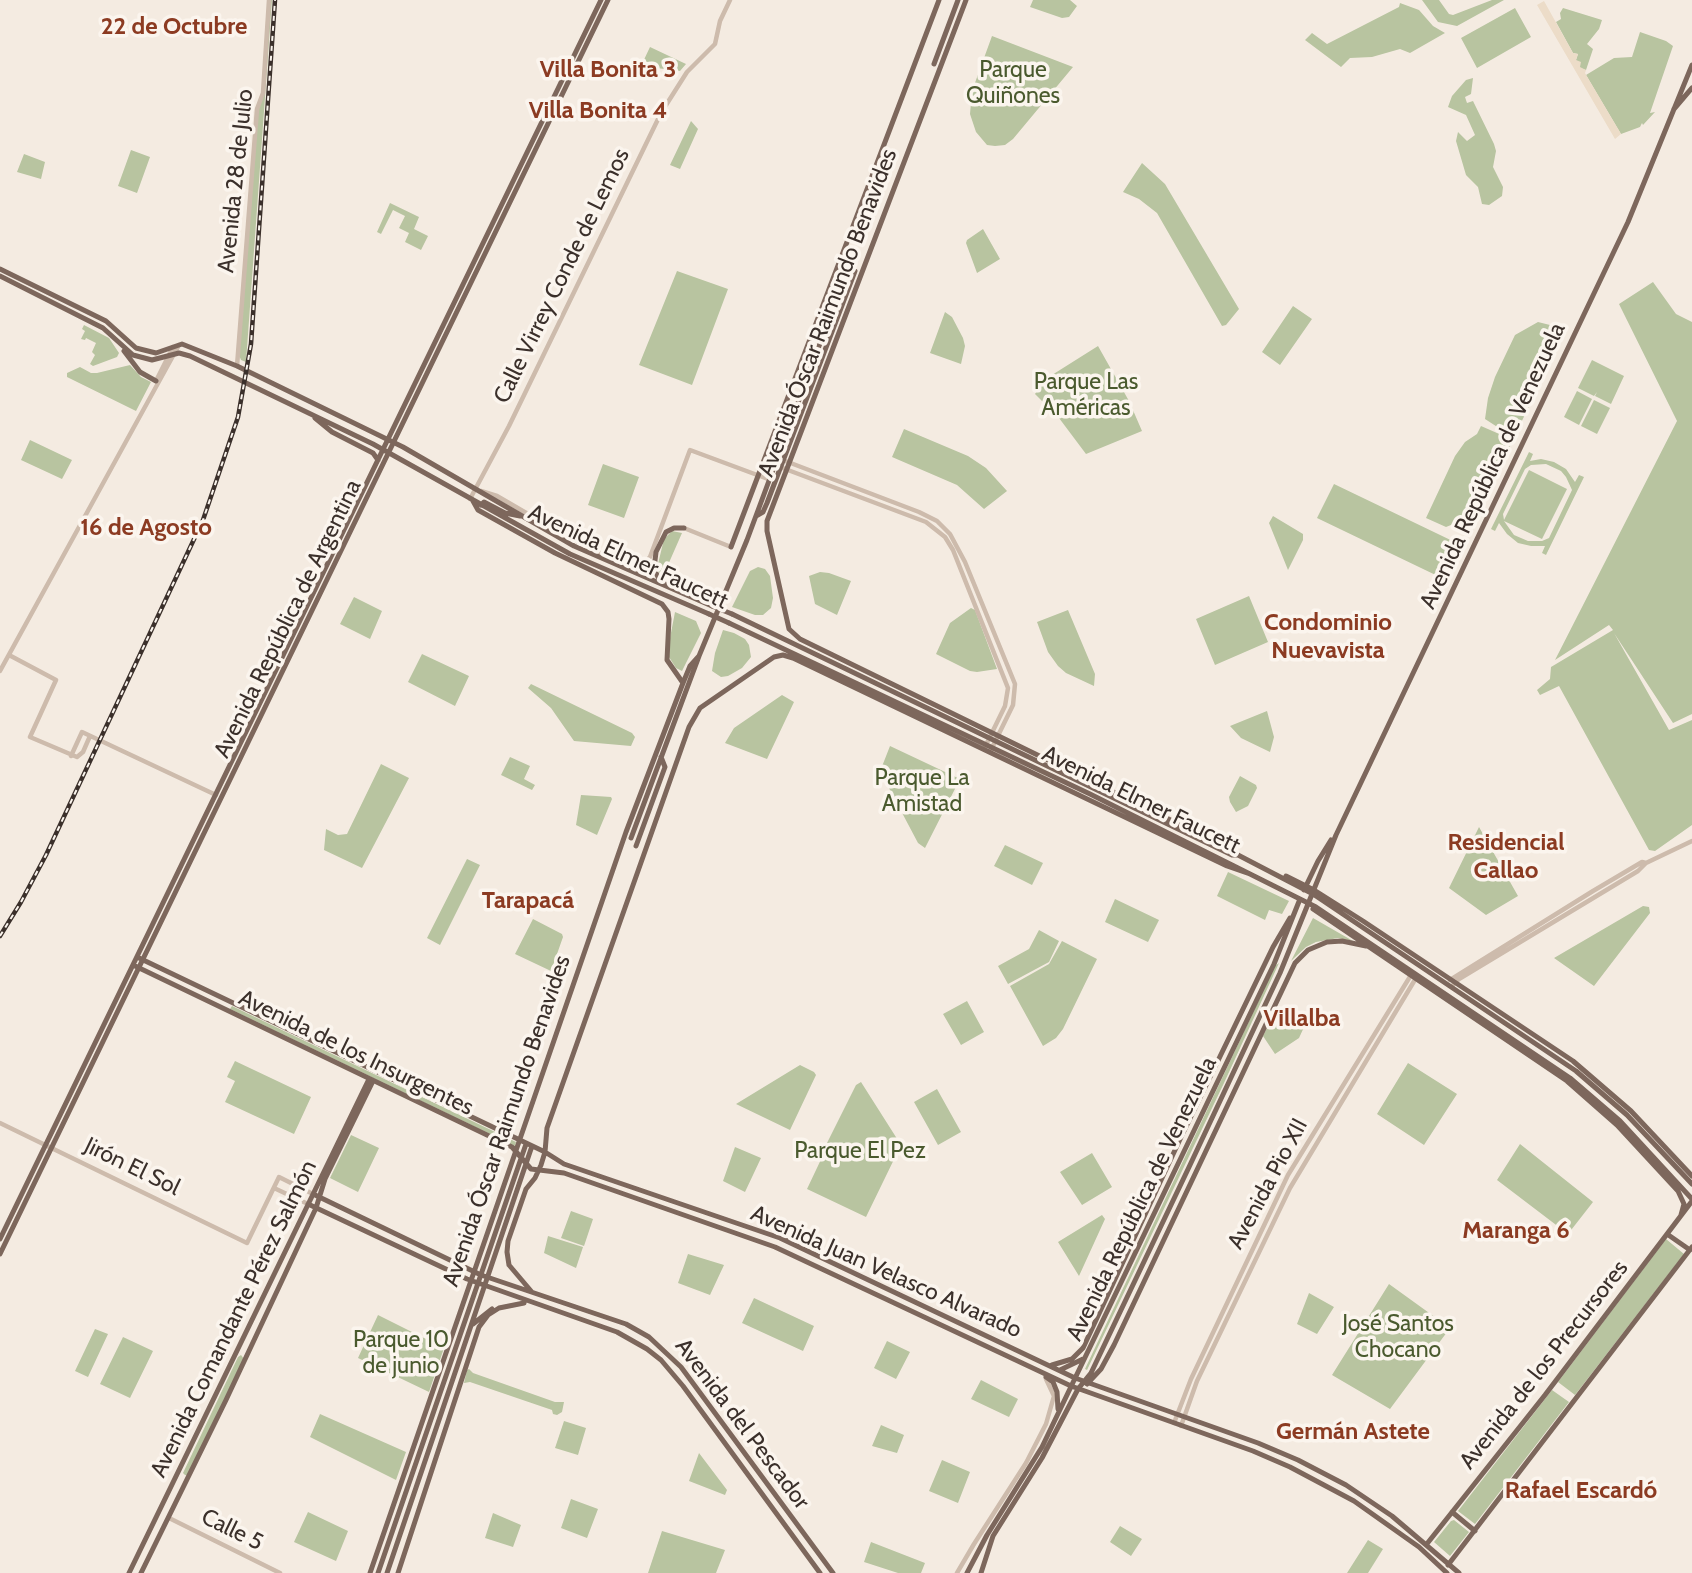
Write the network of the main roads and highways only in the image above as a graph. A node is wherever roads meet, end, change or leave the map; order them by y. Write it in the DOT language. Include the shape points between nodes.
graph roads {
  1 [pos="601,0"];
  2 [pos="608,0"];
  3 [pos="939,0"];
  4 [pos="958,0"];
  5 [pos="966,0"];
  6 [pos="934,64"];
  7 [pos="1691,70"];
  8 [pos="1692,88"];
  9 [pos="1674,109"];
  10 [pos="504,206"];
  11 [pos="0,269"];
  12 [pos="0,276"];
  13 [pos="828,339"];
  14 [pos="119,342"];
  15 [pos="835,342"];
  16 [pos="798,369"];
  17 [pos="811,374"];
  18 [pos="822,378"];
  19 [pos="156,381"];
  20 [pos="310,413"];
  21 [pos="391,441"];
  22 [pos="386,451"];
  23 [pos="378,460"];
  24 [pos="778,462"];
  25 [pos="471,500"];
  26 [pos="481,505"];
  27 [pos="756,516"];
  28 [pos="523,517"];
  29 [pos="510,525"];
  30 [pos="538,525"];
  31 [pos="684,528"];
  32 [pos="533,534"];
  33 [pos="563,540"];
  34 [pos="731,547"];
  35 [pos="559,548"];
  36 [pos="584,560"];
  37 [pos="573,562"];
  38 [pos="670,589"];
  39 [pos="800,639"];
  40 [pos="699,656"];
  41 [pos="773,658"];
  42 [pos="867,672"];
  43 [pos="683,683"];
  44 [pos="876,683"];
  45 [pos="871,695"];
  46 [pos="885,696"];
  47 [pos="994,736"];
  48 [pos="988,749"];
  49 [pos="661,761"];
  50 [pos="676,761"];
  51 [pos="218,797"];
  52 [pos="637,802"];
  53 [pos="659,807"];
  54 [pos="639,814"];
  55 [pos="647,817"];
  56 [pos="641,830"];
  57 [pos="1336,835"];
  58 [pos="631,838"];
  59 [pos="636,846"];
  60 [pos="646,846"];
  61 [pos="1305,888"];
  62 [pos="1313,892"];
  63 [pos="1300,899"];
  64 [pos="1309,904"];
  65 [pos="1294,913"];
  66 [pos="1372,927"];
  67 [pos="1375,935"];
  68 [pos="1366,946"];
  69 [pos="1273,947"];
  70 [pos="1409,950"];
  71 [pos="1400,952"];
  72 [pos="1279,954"];
  73 [pos="1286,958"];
  74 [pos="140,959"];
  75 [pos="1295,963"];
  76 [pos="1274,964"];
  77 [pos="136,966"];
  78 [pos="1429,971"];
  79 [pos="1280,973"];
  80 [pos="1416,976"];
  81 [pos="1452,983"];
  82 [pos="1568,1061"];
  83 [pos="1576,1070"];
  84 [pos="1569,1079"];
  85 [pos="371,1080"];
  86 [pos="1595,1101"];
  87 [pos="1627,1115"];
  88 [pos="1620,1121"];
  89 [pos="489,1127"];
  90 [pos="486,1135"];
  91 [pos="546,1140"];
  92 [pos="519,1141"];
  93 [pos="529,1145"];
  94 [pos="49,1146"];
  95 [pos="516,1149"];
  96 [pos="1196,1151"];
  97 [pos="545,1152"];
  98 [pos="522,1156"];
  99 [pos="1181,1156"];
  100 [pos="556,1159"];
  101 [pos="1199,1162"];
  102 [pos="526,1164"];
  103 [pos="1190,1165"];
  104 [pos="1680,1168"];
  105 [pos="538,1171"];
  106 [pos="549,1172"];
  107 [pos="1166,1172"];
  108 [pos="1692,1176"];
  109 [pos="535,1178"];
  110 [pos="1692,1184"];
  111 [pos="1158,1188"];
  112 [pos="641,1190"];
  113 [pos="316,1195"];
  114 [pos="1692,1200"];
  115 [pos="1159,1202"];
  116 [pos="308,1204"];
  117 [pos="316,1208"];
  118 [pos="1681,1215"];
  119 [pos="722,1218"];
  120 [pos="719,1227"];
  121 [pos="785,1228"];
  122 [pos="1667,1234"];
  123 [pos="398,1235"];
  124 [pos="0,1239"];
  125 [pos="500,1241"];
  126 [pos="786,1241"];
  127 [pos="394,1244"];
  128 [pos="507,1244"];
  129 [pos="779,1248"];
  130 [pos="1691,1249"];
  131 [pos="0,1254"];
  132 [pos="474,1272"];
  133 [pos="484,1276"];
  134 [pos="471,1280"];
  135 [pos="481,1285"];
  136 [pos="530,1291"];
  137 [pos="531,1303"];
  138 [pos="506,1306"];
  139 [pos="471,1326"];
  140 [pos="1085,1357"];
  141 [pos="1048,1365"];
  142 [pos="1058,1370"];
  143 [pos="1043,1375"];
  144 [pos="1075,1378"];
  145 [pos="1087,1382"];
  146 [pos="1071,1386"];
  147 [pos="1078,1389"];
  148 [pos="444,1394"];
  149 [pos="1055,1418"];
  150 [pos="1451,1512"];
  151 [pos="1475,1531"];
  152 [pos="1424,1547"];
  153 [pos="1449,1563"];
  154 [pos="1445,1571"];
  155 [pos="129,1573"];
  156 [pos="141,1573"];
  157 [pos="370,1573"];
  158 [pos="378,1573"];
  159 [pos="387,1573"];
  160 [pos="398,1573"];
  161 [pos="820,1573"];
  162 [pos="833,1573"];
  163 [pos="967,1573"];
  164 [pos="981,1573"];
  165 [pos="1459,1573"];
  1 -- 10 [label="main road, Avenida República de Argentina"];
  2 -- 10 [label="main road, Avenida República de Argentina"];
  3 -- 16 [label="main road, Avenida Óscar Raimundo Benavides"];
  4 -- 6 [label="main road"];
  5 -- 15 [label="main road, Avenida Óscar Raimundo Benavides"];
  7 -- 9 [label="main road, Avenida República de Venezuela"];
  8 -- 9 [label="main road, Avenida República de Venezuela"];
  9 -- 57 [label="main road, Avenida República de Venezuela" via="1628,222"];
  10 -- 21 [label="main road, Avenida República de Argentina"];
  11 -- 21 [label="main road, Avenida Elmer Faucett" via="106,321 136,348 156,353 191,346"];
  12 -- 14 [label="main road, Avenida Elmer Faucett" via="103,328"];
  13 -- 15 [label="main road"];
  13 -- 17 [label="main road, Avenida Óscar Raimundo Benavides"];
  13 -- 17 [label="main road, Avenida Óscar Raimundo Benavides" via="852,269"];
  14 -- 19 [label="main road" via="132,364"];
  14 -- 20 [label="main road, Avenida Elmer Faucett" via="139,357 190,356"];
  15 -- 18 [label="main road, Avenida Óscar Raimundo Benavides"];
  16 -- 17 [label="main road"];
  16 -- 34 [label="main road, Avenida Óscar Raimundo Benavides"];
  17 -- 18 [label="main road"];
  17 -- 24 [label="main road, Avenida Óscar Raimundo Benavides"];
  18 -- 39 [label="main road, Avenida Óscar Raimundo Benavides" via="766,525 789,629"];
  20 -- 22 [label="main road, Avenida Elmer Faucett"];
  20 -- 23 [label="main road"];
  21 -- 22 [label="main road, Avenida República de Argentina"];
  21 -- 28 [label="main road, Avenida Elmer Faucett"];
  22 -- 23 [label="main road, Avenida República de Argentina"];
  22 -- 25 [label="main road, Avenida Elmer Faucett"];
  22 -- 51 [label="main road, Avenida República de Argentina"];
  23 -- 51 [label="main road, Avenida República de Argentina"];
  24 -- 27 [label="main road, Avenida Óscar Raimundo Benavides"];
  24 -- 27 [label="main road, Avenida Óscar Raimundo Benavides" via="763,512"];
  25 -- 26 [label="main road, Avenida Elmer Faucett"];
  25 -- 29 [label="main road" via="478,510"];
  26 -- 28 [label="main road" via="484,502"];
  26 -- 29 [label="main road, Avenida Elmer Faucett"];
  27 -- 40 [label="main road, Avenida Óscar Raimundo Benavides"];
  28 -- 30 [label="main road, Avenida Elmer Faucett"];
  29 -- 32 [label="main road, Avenida Elmer Faucett"];
  29 -- 37 [label="main road"];
  30 -- 32 [label="main road" via="539,531"];
  30 -- 33 [label="main road, Avenida Elmer Faucett"];
  31 -- 38 [label="main road" via="666,532 655,558 656,573"];
  32 -- 35 [label="main road, Avenida Elmer Faucett"];
  33 -- 35 [label="main road" via="565,546"];
  33 -- 38 [label="main road, Avenida Elmer Faucett"];
  35 -- 36 [label="main road, Avenida Elmer Faucett"];
  36 -- 37 [label="main road"];
  36 -- 46 [label="main road, Avenida Elmer Faucett, bridge"];
  37 -- 43 [label="main road" via="662,604 668,612 668,664"];
  38 -- 44 [label="main road, Avenida Elmer Faucett, bridge"];
  39 -- 42 [label="main road, Avenida Elmer Faucett"];
  40 -- 43 [label="main road, Avenida Óscar Raimundo Benavides"];
  40 -- 49 [label="main road, Avenida Óscar Raimundo Benavides"];
  41 -- 45 [label="main road, Avenida Elmer Faucett" via="790,656"];
  41 -- 50 [label="main road, Avenida Óscar Raimundo Benavides" via="698,711"];
  42 -- 44 [label="main road"];
  42 -- 47 [label="main road, Avenida Elmer Faucett"];
  43 -- 49 [label="main road, Avenida Óscar Raimundo Benavides"];
  44 -- 47 [label="main road, Avenida Elmer Faucett"];
  45 -- 46 [label="main road"];
  45 -- 48 [label="main road, Avenida Elmer Faucett"];
  46 -- 48 [label="main road, Avenida Elmer Faucett"];
  47 -- 61 [label="main road, Avenida Elmer Faucett"];
  48 -- 63 [label="main road, Avenida Elmer Faucett"];
  49 -- 50 [label="main road"];
  49 -- 52 [label="main road, Avenida Óscar Raimundo Benavides"];
  49 -- 54 [label="main road, Avenida Óscar Raimundo Benavides"];
  49 -- 55 [label="main road, Avenida Óscar Raimundo Benavides"];
  50 -- 53 [label="main road, Avenida Óscar Raimundo Benavides"];
  51 -- 74 [label="main road, Avenida República de Argentina"];
  52 -- 54 [label="main road"];
  52 -- 92 [label="main road, Avenida Óscar Raimundo Benavides"];
  53 -- 55 [label="main road"];
  53 -- 60 [label="main road, Avenida Óscar Raimundo Benavides"];
  54 -- 58 [label="main road, Avenida Óscar Raimundo Benavides"];
  55 -- 56 [label="main road, Avenida Óscar Raimundo Benavides"];
  56 -- 59 [label="main road, Avenida Óscar Raimundo Benavides"];
  56 -- 60 [label="main road"];
  57 -- 61 [label="main road, Avenida República de Venezuela"];
  57 -- 62 [label="main road, Avenida República de Venezuela"];
  60 -- 91 [label="main road, Avenida Óscar Raimundo Benavides"];
  61 -- 62 [label="main road, Avenida Elmer Faucett"];
  61 -- 63 [label="main road, Avenida República de Venezuela"];
  61 -- 64 [label="main road"];
  62 -- 64 [label="main road, Avenida República de Venezuela"];
  62 -- 66 [label="main road, Avenida Elmer Faucett"];
  62 -- 67 [label="main road, Avenida Elmer Faucett"];
  63 -- 64 [label="main road, Avenida Elmer Faucett"];
  63 -- 65 [label="main road, Avenida República de Venezuela"];
  64 -- 68 [label="main road, Avenida Elmer Faucett"];
  64 -- 73 [label="main road, Avenida República de Venezuela"];
  64 -- 80 [label="main road, Avenida Elmer Faucett"];
  65 -- 69 [label="main road"];
  65 -- 72 [label="main road, Avenida República de Venezuela"];
  66 -- 67 [label="main road"];
  66 -- 70 [label="main road, Avenida Elmer Faucett"];
  67 -- 71 [label="main road, Avenida Elmer Faucett"];
  68 -- 75 [label="main road" via="1327,942 1308,950"];
  68 -- 80 [label="main road, Avenida Elmer Faucett"];
  69 -- 76 [label="main road"];
  69 -- 107 [label="main road"];
  70 -- 71 [label="main road"];
  70 -- 81 [label="main road, Avenida Elmer Faucett"];
  71 -- 78 [label="main road, Avenida Elmer Faucett"];
  72 -- 73 [label="main road"];
  72 -- 76 [label="main road, Avenida República de Venezuela"];
  73 -- 79 [label="main road, Avenida República de Venezuela"];
  74 -- 77 [label="main road, Avenida República de Argentina"];
  74 -- 89 [label="main road, Avenida de los Insurgentes"];
  75 -- 79 [label="main road"];
  75 -- 101 [label="main road"];
  76 -- 99 [label="main road, Avenida República de Venezuela"];
  77 -- 85 [label="main road, Avenida de los Insurgentes"];
  77 -- 94 [label="main road, Avenida República de Argentina"];
  78 -- 80 [label="main road" via="1429,976"];
  78 -- 81 [label="main road, Avenida Elmer Faucett"];
  79 -- 96 [label="main road, Avenida República de Venezuela"];
  80 -- 84 [label="main road, Avenida Elmer Faucett"];
  81 -- 82 [label="main road, Avenida Elmer Faucett"];
  82 -- 83 [label="main road, Avenida Elmer Faucett"];
  82 -- 104 [label="main road, Avenida Elmer Faucett" via="1631,1111"];
  83 -- 84 [label="main road"];
  83 -- 87 [label="main road, Avenida Elmer Faucett"];
  84 -- 86 [label="main road, Avenida Elmer Faucett"];
  85 -- 90 [label="main road, Avenida de los Insurgentes"];
  85 -- 113 [label="main road, Avenida Comandante Pérez Salmón"];
  86 -- 88 [label="main road, Avenida Elmer Faucett"];
  86 -- 118 [label="main road, Avenida Elmer Faucett" via="1681,1194"];
  87 -- 88 [label="main road"];
  87 -- 104 [label="main road, Avenida Elmer Faucett"];
  88 -- 114 [label="main road, Avenida Elmer Faucett"];
  89 -- 90 [label="main road"];
  89 -- 92 [label="main road, Avenida de los Insurgentes"];
  90 -- 95 [label="main road, Avenida de los Insurgentes"];
  91 -- 97 [label="main road, Avenida Óscar Raimundo Benavides"];
  91 -- 100 [label="main road"];
  92 -- 93 [label="main road, Avenida de los Insurgentes"];
  92 -- 95 [label="main road, Avenida Óscar Raimundo Benavides"];
  93 -- 97 [label="main road, Avenida de los Insurgentes"];
  93 -- 98 [label="main road, Avenida Óscar Raimundo Benavides"];
  93 -- 102 [label="main road, Avenida Óscar Raimundo Benavides"];
  94 -- 124 [label="main road, Avenida República de Argentina"];
  94 -- 131 [label="main road, Avenida República de Argentina"];
  95 -- 98 [label="main road, Avenida de los Insurgentes"];
  95 -- 132 [label="main road, Avenida Óscar Raimundo Benavides"];
  96 -- 101 [label="main road"];
  96 -- 103 [label="main road, Avenida República de Venezuela"];
  97 -- 100 [label="main road, Avenida de los Insurgentes"];
  97 -- 105 [label="main road, Avenida Óscar Raimundo Benavides"];
  98 -- 102 [label="main road, Avenida de los Insurgentes"];
  98 -- 133 [label="main road, Avenida Óscar Raimundo Benavides"];
  99 -- 107 [label="main road"];
  99 -- 115 [label="main road, Avenida República de Venezuela"];
  100 -- 112 [label="main road, Avenida de los Insurgentes"];
  101 -- 103 [label="main road"];
  101 -- 145 [label="main road" via="1114,1345 1101,1369"];
  102 -- 105 [label="main road"];
  102 -- 125 [label="main road, Avenida Óscar Raimundo Benavides"];
  103 -- 145 [label="main road, Avenida República de Venezuela"];
  104 -- 108 [label="main road, Avenida Elmer Faucett"];
  104 -- 110 [label="main road, Avenida Elmer Faucett"];
  105 -- 106 [label="main road"];
  105 -- 109 [label="main road, Avenida Óscar Raimundo Benavides"];
  106 -- 109 [label="main road"];
  106 -- 120 [label="main road, Avenida Juan Velasco Alvarado" via="564,1173"];
  107 -- 111 [label="main road"];
  109 -- 128 [label="main road, Avenida Óscar Raimundo Benavides" via="526,1189"];
  111 -- 115 [label="main road"];
  111 -- 141 [label="main road" via="1079,1354 1065,1363"];
  112 -- 119 [label="main road, Avenida Juan Velasco Alvarado"];
  113 -- 116 [label="main road, Avenida Comandante Pérez Salmón"];
  113 -- 117 [label="main road, Avenida Comandante Pérez Salmón"];
  113 -- 123 [label="main road, Avenida del Pescador"];
  114 -- 118 [label="main road, Avenida de los Precursores"];
  115 -- 140 [label="main road, Avenida República de Venezuela"];
  116 -- 117 [label="main road, Avenida del Pescador"];
  116 -- 155 [label="main road, Avenida Comandante Pérez Salmón"];
  117 -- 127 [label="main road, Avenida del Pescador"];
  117 -- 156 [label="main road, Avenida Comandante Pérez Salmón"];
  118 -- 122 [label="main road, Avenida de los Precursores"];
  119 -- 120 [label="main road"];
  119 -- 126 [label="main road, Avenida Juan Velasco Alvarado"];
  120 -- 129 [label="main road, Avenida Juan Velasco Alvarado"];
  121 -- 126 [label="main road"];
  122 -- 130 [label="main road"];
  122 -- 150 [label="main road, Avenida de los Precursores"];
  123 -- 127 [label="main road"];
  123 -- 132 [label="main road, Avenida del Pescador"];
  125 -- 128 [label="main road"];
  125 -- 133 [label="main road, Avenida Óscar Raimundo Benavides"];
  126 -- 129 [label="main road"];
  126 -- 141 [label="main road, Avenida Juan Velasco Alvarado"];
  127 -- 134 [label="main road, Avenida del Pescador"];
  128 -- 136 [label="main road, Avenida Óscar Raimundo Benavides" via="509,1265"];
  129 -- 146 [label="main road, Avenida Juan Velasco Alvarado"];
  130 -- 151 [label="main road, Avenida de los Precursores"];
  132 -- 133 [label="main road, Avenida del Pescador"];
  132 -- 134 [label="main road, Avenida Óscar Raimundo Benavides"];
  133 -- 135 [label="main road, Avenida Óscar Raimundo Benavides"];
  133 -- 136 [label="main road, Avenida del Pescador"];
  134 -- 135 [label="main road, Avenida del Pescador"];
  134 -- 157 [label="main road, Avenida Óscar Raimundo Benavides"];
  135 -- 137 [label="main road, Avenida del Pescador"];
  135 -- 139 [label="main road, Avenida Óscar Raimundo Benavides"];
  135 -- 148 [label="main road, Avenida Óscar Raimundo Benavides"];
  136 -- 162 [label="main road, Avenida del Pescador" via="626,1324 663,1348"];
  137 -- 138 [label="main road"];
  137 -- 161 [label="main road, Avenida del Pescador" via="617,1332 661,1360"];
  138 -- 139 [label="main road" via="486,1312"];
  138 -- 160 [label="main road" via="488,1315 477,1330"];
  139 -- 148 [label="main road, Avenida Óscar Raimundo Benavides"];
  140 -- 142 [label="main road"];
  140 -- 144 [label="main road, Avenida República de Venezuela"];
  141 -- 142 [label="main road, Avenida Juan Velasco Alvarado"];
  142 -- 144 [label="main road, Avenida Juan Velasco Alvarado"];
  143 -- 149 [label="main road" via="1057,1392"];
  144 -- 145 [label="main road"];
  144 -- 146 [label="main road, Avenida República de Venezuela"];
  145 -- 147 [label="main road, Avenida República de Venezuela"];
  145 -- 152 [label="main road" via="1265,1446 1346,1485 1392,1516"];
  146 -- 147 [label="main road"];
  146 -- 149 [label="main road, Avenida República de Venezuela"];
  147 -- 152 [label="main road" via="1253,1451 1321,1482"];
  147 -- 164 [label="main road, Avenida República de Venezuela" via="993,1536"];
  148 -- 158 [label="main road, Avenida Óscar Raimundo Benavides"];
  148 -- 159 [label="main road, Avenida Óscar Raimundo Benavides"];
  149 -- 163 [label="main road, Avenida República de Venezuela"];
  150 -- 151 [label="main road"];
  150 -- 152 [label="main road, Avenida de los Precursores"];
  151 -- 153 [label="main road, Avenida de los Precursores"];
  152 -- 153 [label="main road"];
  152 -- 154 [label="main road"];
  153 -- 154 [label="main road, Avenida de los Precursores"];
  153 -- 165 [label="main road"];
}
